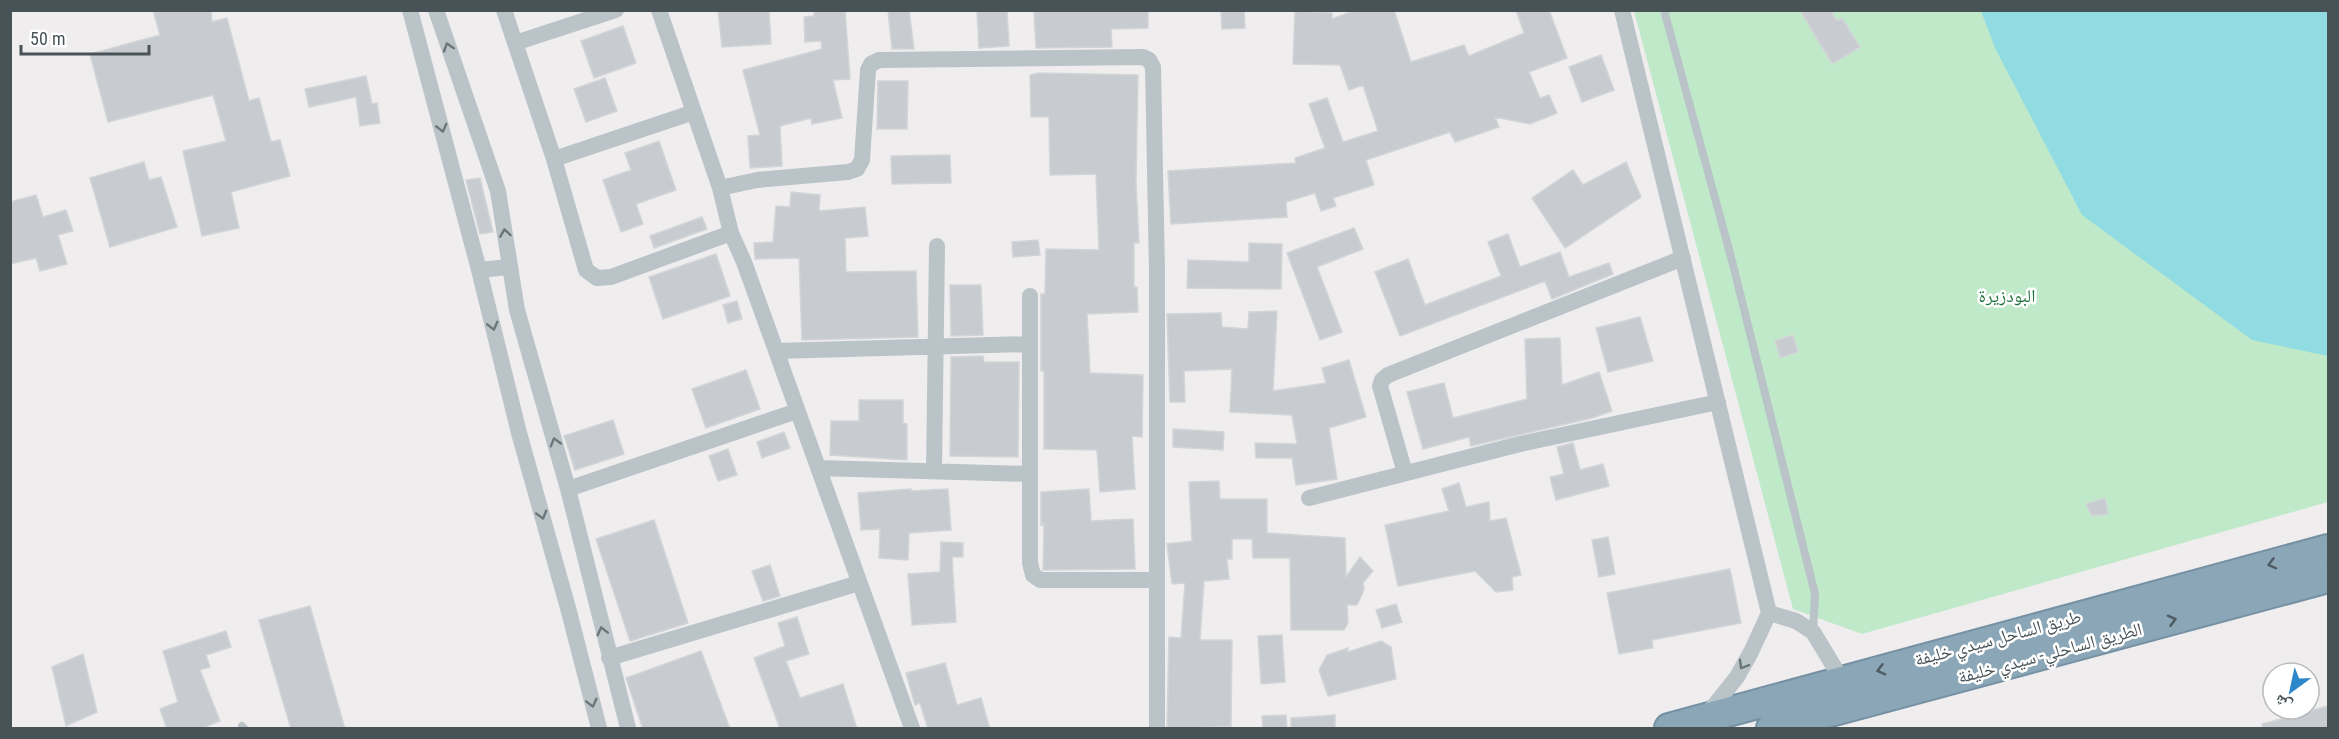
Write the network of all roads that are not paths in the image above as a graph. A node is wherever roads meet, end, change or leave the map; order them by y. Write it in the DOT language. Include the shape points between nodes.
graph roads {
  1 [pos="410,10"];
  2 [pos="436,10"];
  3 [pos="504,10"];
  4 [pos="616,10"];
  5 [pos="660,10"];
  6 [pos="1622,10"];
  7 [pos="1664,10"];
  8 [pos="515,43"];
  9 [pos="459,80"];
  10 [pos="432,89"];
  11 [pos="694,112"];
  12 [pos="554,159"];
  13 [pos="720,188"];
  14 [pos="731,233"];
  15 [pos="937,246"];
  16 [pos="1683,258"];
  17 [pos="509,267"];
  18 [pos="479,270"];
  19 [pos="1030,296"];
  20 [pos="1030,344"];
  21 [pos="936,346"];
  22 [pos="776,351"];
  23 [pos="1718,402"];
  24 [pos="797,411"];
  25 [pos="818,468"];
  26 [pos="934,471"];
  27 [pos="1405,473"];
  28 [pos="1030,474"];
  29 [pos="568,489"];
  30 [pos="1309,498"];
  31 [pos="2328,549"];
  32 [pos="2328,578"];
  33 [pos="1157,580"];
  34 [pos="859,583"];
  35 [pos="1769,613"];
  36 [pos="1813,632"];
  37 [pos="609,658"];
  38 [pos="1842,680"];
  39 [pos="1704,719"];
  40 [pos="599,729"];
  41 [pos="628,729"];
  42 [pos="912,729"];
  43 [pos="1157,729"];
  44 [pos="1669,729"];
  45 [pos="1771,729"];
  1 -- 10 [label="street"];
  9 -- 2 [label="street, one-way"];
  3 -- 8 [label="street"];
  4 -- 8 [label="street"];
  5 -- 11 [label="street"];
  6 -- 16 [label="street"];
  7 -- 36 [label="lane" via="1731,257 1815,594"];
  8 -- 12 [label="street"];
  9 -- 10 [label="street"];
  17 -- 9 [label="street, one-way" via="498,191"];
  10 -- 18 [label="street, one-way"];
  11 -- 12 [label="street"];
  11 -- 13 [label="street"];
  12 -- 14 [label="street" via="586,270 597,278 611,277"];
  13 -- 14 [label="street"];
  13 -- 33 [label="street" via="857,169 862,160 868,70 879,60 1149,60 1153,67 1156,237"];
  14 -- 22 [label="street"];
  15 -- 21 [label="street"];
  16 -- 23 [label="street"];
  16 -- 27 [label="street" via="1388,375 1380,386"];
  17 -- 18 [label="street"];
  29 -- 17 [label="street, one-way"];
  18 -- 40 [label="street, one-way"];
  19 -- 20 [label="street"];
  20 -- 21 [label="street"];
  20 -- 28 [label="street"];
  21 -- 22 [label="street"];
  21 -- 26 [label="street"];
  22 -- 24 [label="street"];
  23 -- 27 [label="street"];
  23 -- 35 [label="street"];
  24 -- 25 [label="street"];
  24 -- 29 [label="street"];
  25 -- 26 [label="street"];
  25 -- 34 [label="street"];
  26 -- 28 [label="street"];
  27 -- 30 [label="street"];
  28 -- 33 [label="street" via="1033,575 1040,580"];
  37 -- 29 [label="street, one-way"];
  31 -- 38 [label="highway, طريق الساحل سيدي خليفة, one-way"];
  45 -- 32 [label="highway, الطريق الساحلي- سيدي خليفة, one-way" via="1827,717"];
  33 -- 43 [label="street"];
  34 -- 37 [label="street"];
  34 -- 42 [label="street"];
  35 -- 36 [label="street" via="1796,621"];
  35 -- 39 [label="street, one-way" via="1737,677"];
  36 -- 38 [label="street"];
  37 -- 41 [label="street"];
  38 -- 39 [label="highway, طريق الساحل سيدي خليفة"];
  39 -- 44 [label="highway, طريق الساحل سيدي خليفة"];
}
